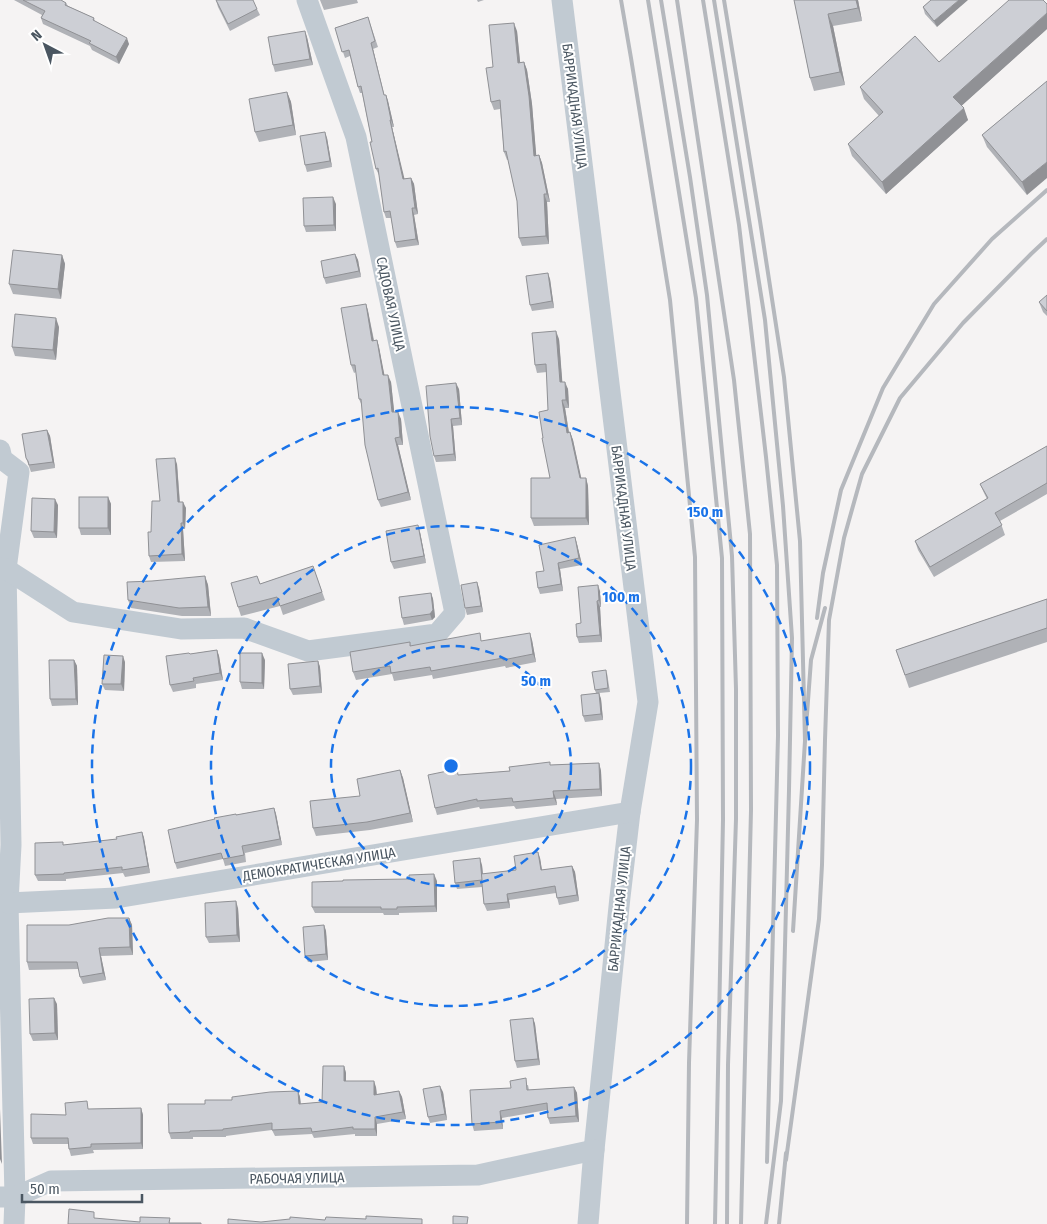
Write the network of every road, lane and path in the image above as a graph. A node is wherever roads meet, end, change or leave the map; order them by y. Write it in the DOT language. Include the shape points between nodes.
graph roads {
  1 [pos="307,0"];
  2 [pos="562,0"];
  3 [pos="0,450"];
  4 [pos="3,569"];
  5 [pos="630,812"];
  6 [pos="5,845"];
  7 [pos="8,903"];
  8 [pos="594,1150"];
  9 [pos="8,1197"];
  10 [pos="14,1224"];
  11 [pos="588,1224"];
  1 -- 4 [label="street, САДОВАЯ УЛИЦА" via="356,137 455,613 437,634 308,652 244,628 181,629 73,612"];
  2 -- 5 [label="street, БАРРИКАДНАЯ УЛИЦА" via="648,702"];
  3 -- 4 [label="street" via="2,459 20,472"];
  4 -- 6 [label="street"];
  5 -- 7 [label="street, ДЕМОКРАТИЧЕСКАЯ УЛИЦА" via="116,898"];
  5 -- 8 [label="street, БАРРИКАДНАЯ УЛИЦА"];
  6 -- 7 [label="street"];
  7 -- 9 [label="street"];
  8 -- 9 [label="street, РАБОЧАЯ УЛИЦА" via="478,1175 51,1182"];
  8 -- 11 [label="street, БАРРИКАДНАЯ УЛИЦА"];
  9 -- 10 [label="street"];
}
